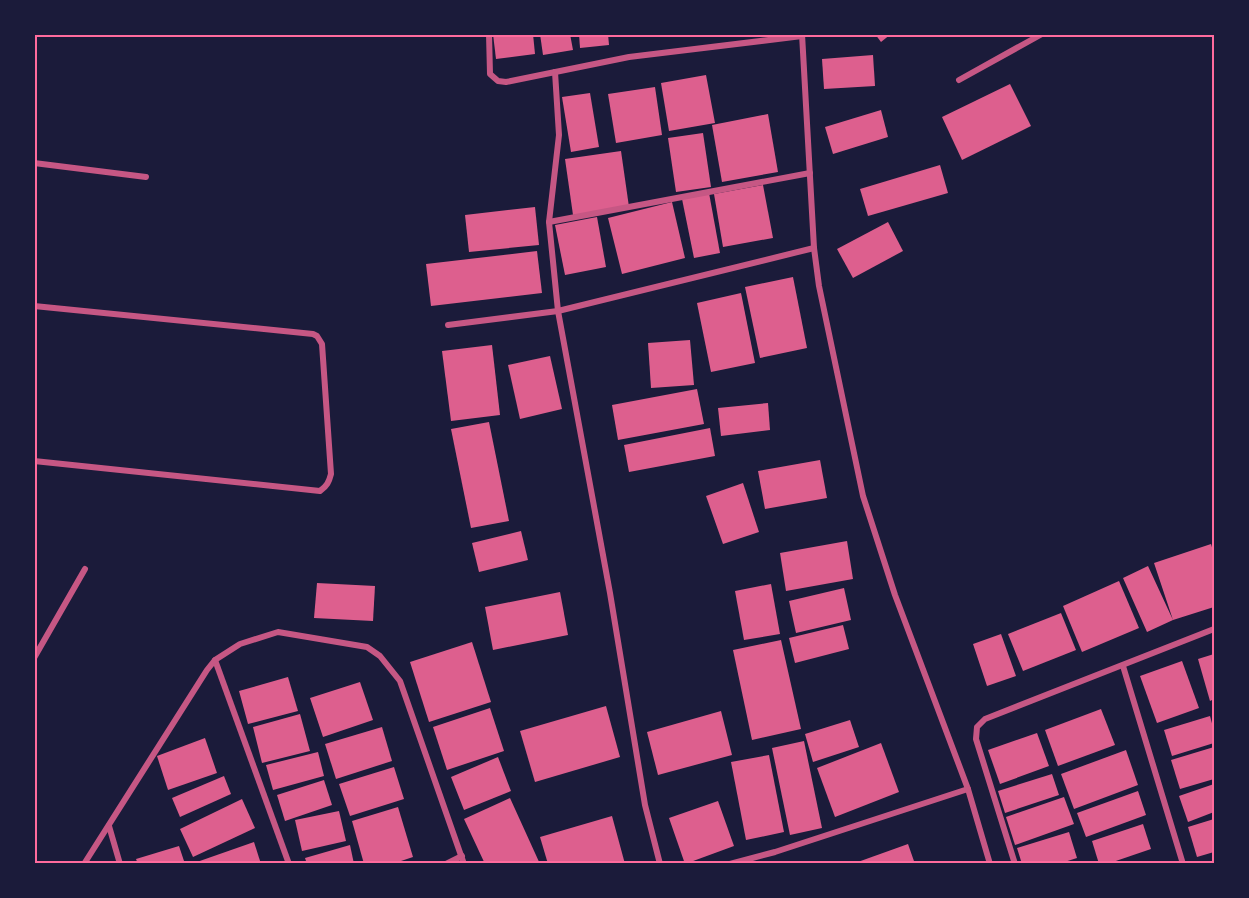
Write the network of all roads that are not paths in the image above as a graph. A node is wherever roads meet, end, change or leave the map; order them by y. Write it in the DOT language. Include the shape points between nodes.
graph roads {
  1 [pos="489,34"];
  2 [pos="1042,34"];
  3 [pos="802,35"];
  4 [pos="555,72"];
  5 [pos="959,80"];
  6 [pos="34,163"];
  7 [pos="810,173"];
  8 [pos="146,177"];
  9 [pos="549,222"];
  10 [pos="814,248"];
  11 [pos="34,306"];
  12 [pos="558,311"];
  13 [pos="448,325"];
  14 [pos="34,460"];
  15 [pos="85,569"];
  16 [pos="1215,629"];
  17 [pos="34,658"];
  18 [pos="215,660"];
  19 [pos="1122,666"];
  20 [pos="968,789"];
  21 [pos="108,826"];
  22 [pos="767,855"];
  23 [pos="462,856"];
  24 [pos="84,864"];
  25 [pos="120,864"];
  26 [pos="289,864"];
  27 [pos="446,864"];
  28 [pos="464,864"];
  29 [pos="660,864"];
  30 [pos="730,864"];
  31 [pos="771,864"];
  32 [pos="990,864"];
  33 [pos="1015,864"];
  34 [pos="1183,864"];
  1 -- 4 [label="street" via="490,74 498,81"];
  2 -- 5 [label="street"];
  3 -- 4 [label="street" via="629,57"];
  3 -- 7 [label="street"];
  4 -- 9 [label="street" via="559,135"];
  6 -- 8 [label="street"];
  7 -- 9 [label="street"];
  7 -- 10 [label="street"];
  9 -- 12 [label="street"];
  10 -- 12 [label="street"];
  10 -- 20 [label="street" via="863,496 895,595"];
  11 -- 14 [label="street" via="317,336 322,344 331,474 320,491"];
  12 -- 13 [label="street"];
  12 -- 29 [label="street" via="645,805"];
  15 -- 17 [label="street"];
  16 -- 19 [label="street"];
  18 -- 21 [label="street"];
  18 -- 23 [label="street" via="240,644 278,632 367,647 380,656 400,681"];
  18 -- 26 [label="street"];
  19 -- 33 [label="street" via="985,718 977,727 976,739"];
  19 -- 34 [label="street"];
  20 -- 22 [label="street"];
  20 -- 32 [label="street"];
  21 -- 24 [label="street"];
  21 -- 25 [label="street"];
  22 -- 30 [label="street"];
  22 -- 31 [label="street"];
  23 -- 27 [label="street"];
  23 -- 28 [label="street"];
}
